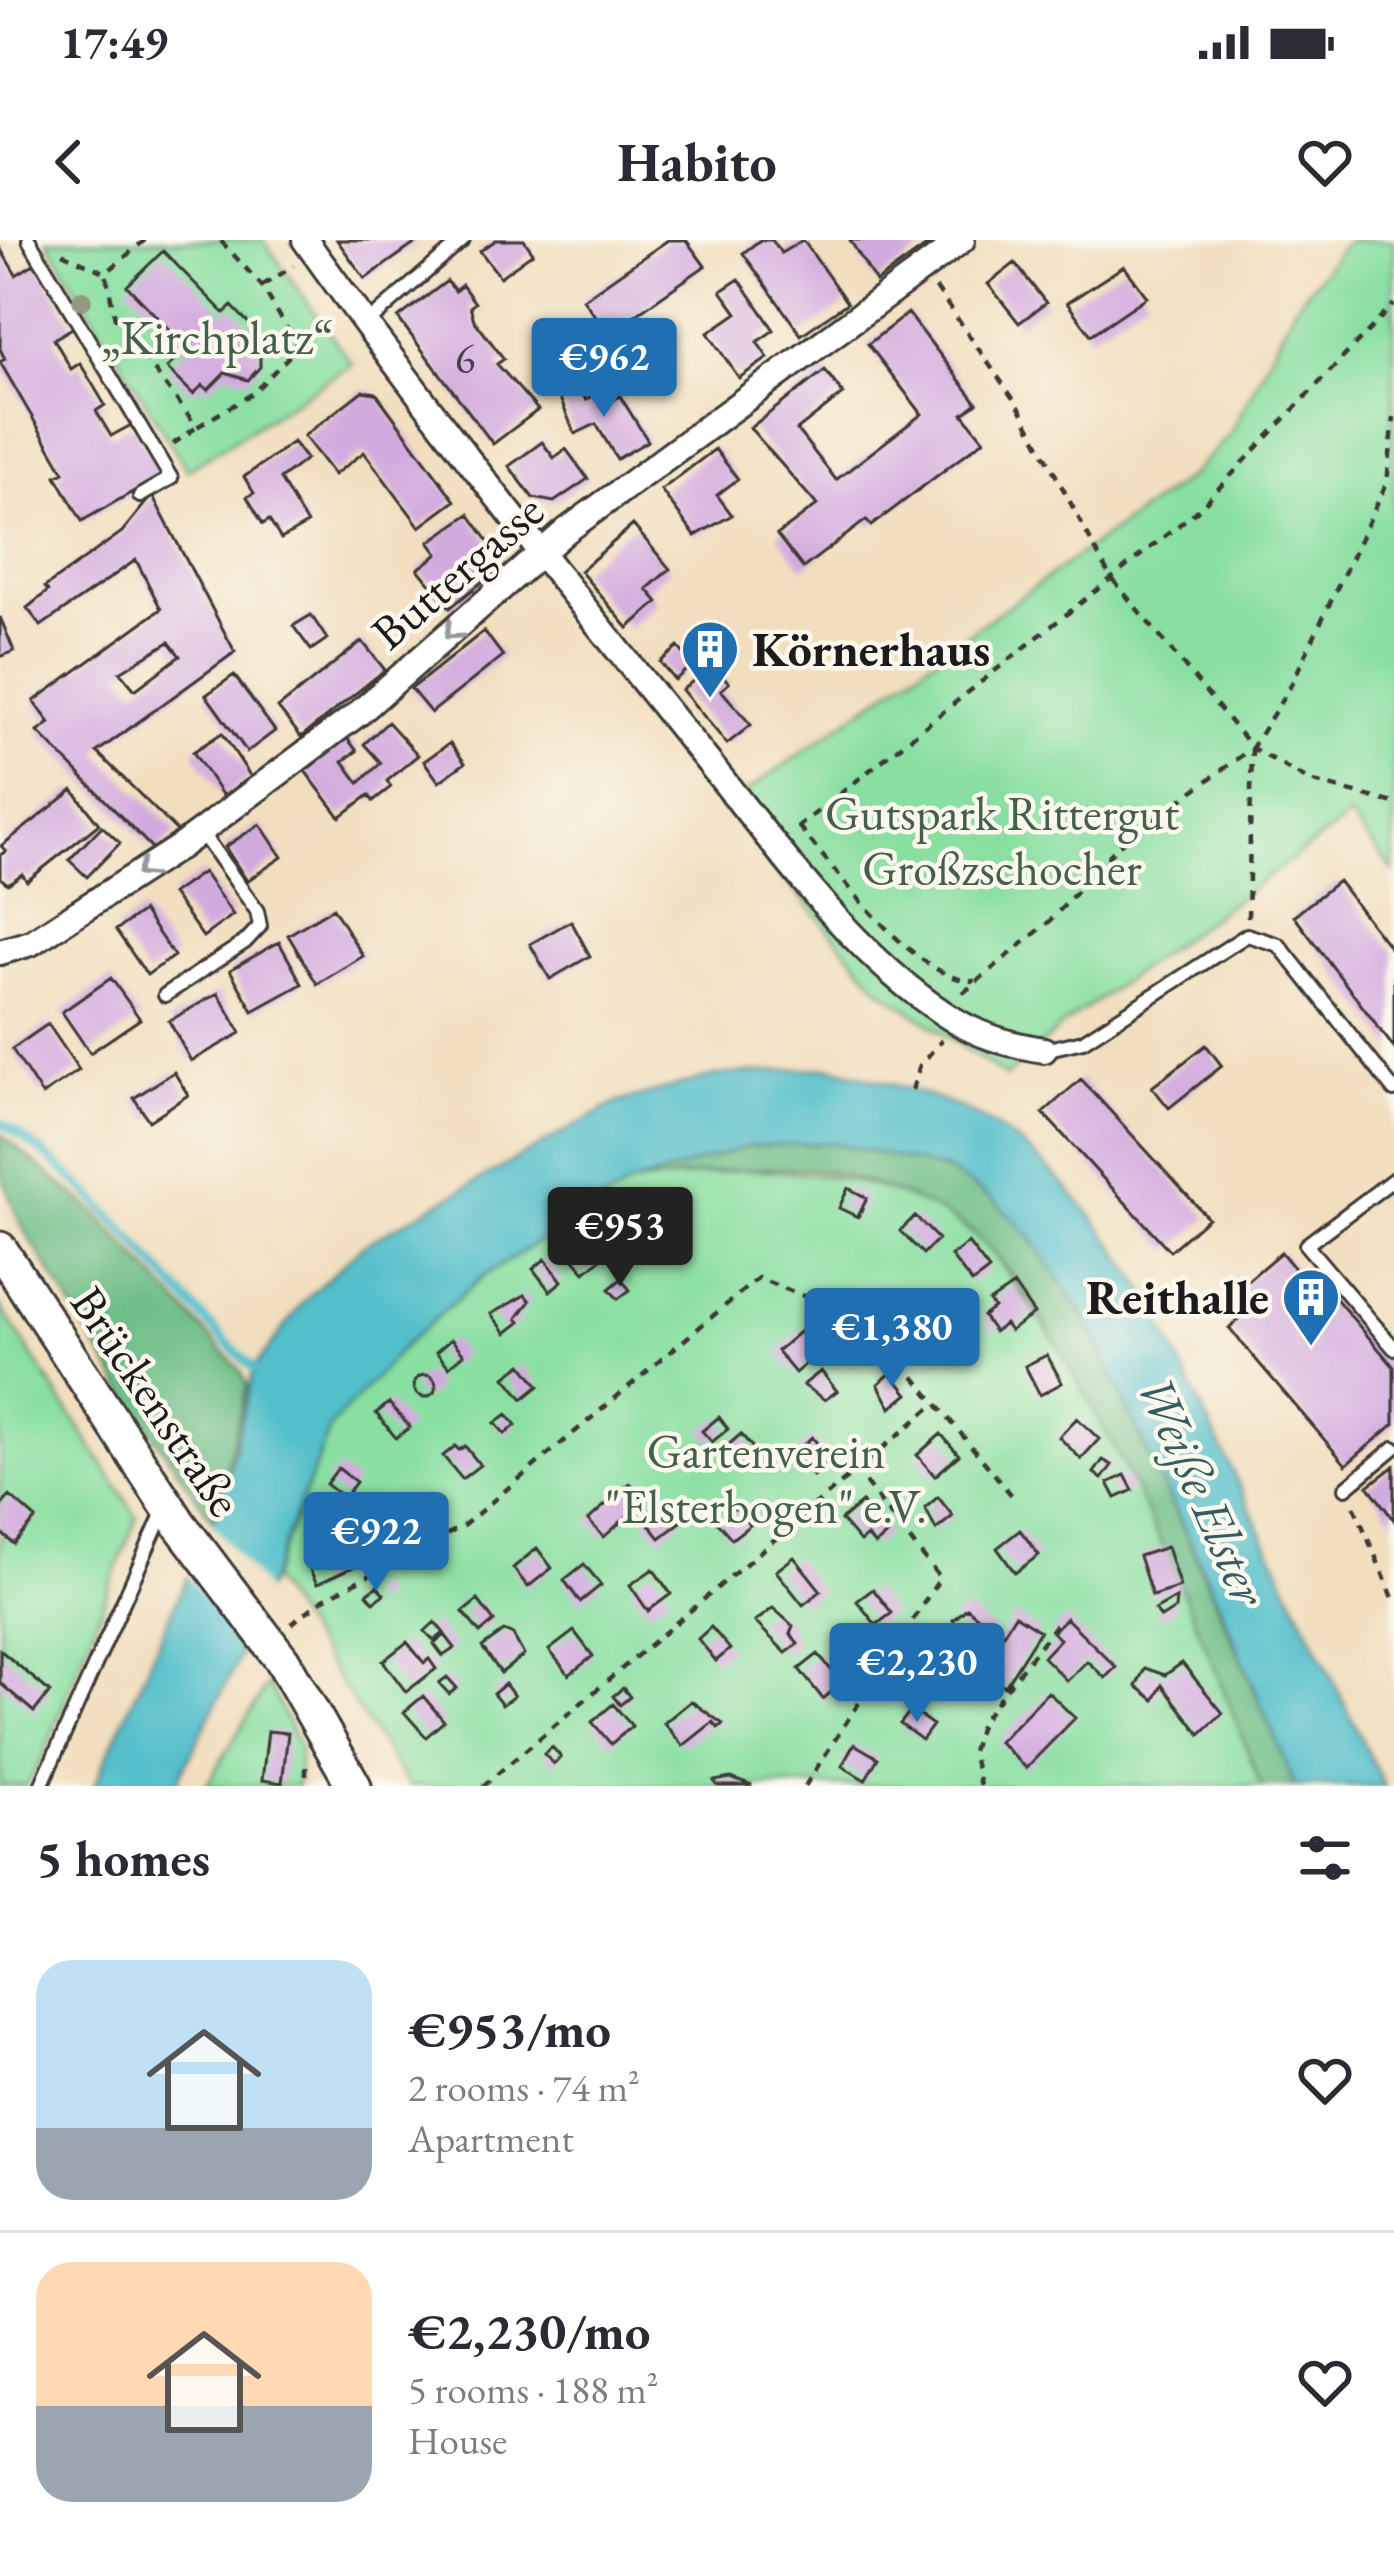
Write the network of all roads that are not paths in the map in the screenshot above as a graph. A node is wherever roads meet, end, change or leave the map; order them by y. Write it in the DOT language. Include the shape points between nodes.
graph roads {
  1 [pos="29,240"];
  2 [pos="305,240"];
  3 [pos="463,240"];
  4 [pos="962,240"];
  5 [pos="365,324"];
  6 [pos="140,496"];
  7 [pos="540,555"];
  8 [pos="200,831"];
  9 [pos="0,952"];
  10 [pos="165,995"];
  11 [pos="1044,1050"];
  12 [pos="1394,1090"];
  13 [pos="1394,1179"];
  14 [pos="0,1249"];
  15 [pos="1394,1348"];
  16 [pos="1394,1448"];
  17 [pos="1346,1488"];
  18 [pos="174,1515"];
  19 [pos="41,1786"];
  20 [pos="354,1786"];
  1 -- 6 [label="lane" via="171,478"];
  2 -- 5 [label="street"];
  3 -- 5 [label="lane"];
  4 -- 7 [label="street, Buttergasse"];
  5 -- 7 [label="street"];
  7 -- 8 [label="street, Buttergasse, one-way" via="358,713"];
  7 -- 11 [label="street" via="847,928 940,1012 994,1042"];
  8 -- 9 [label="street, Buttergasse, one-way" via="31,943"];
  8 -- 10 [label="lane" via="257,910 260,926"];
  11 -- 12 [label="lane" via="1083,1042 1247,935 1279,945"];
  13 -- 15 [label="lane" via="1306,1245"];
  14 -- 18 [label="main road, Brückenstraße"];
  16 -- 17 [label="lane"];
  18 -- 19 [label="lane"];
  18 -- 20 [label="main road, Brückenstraße" via="268,1642"];
}
